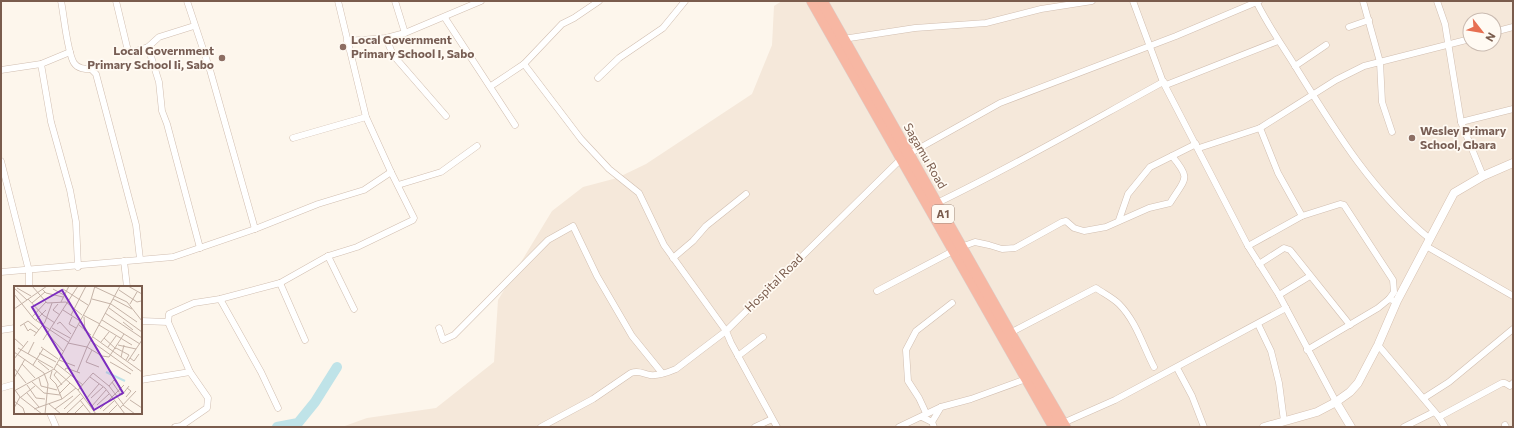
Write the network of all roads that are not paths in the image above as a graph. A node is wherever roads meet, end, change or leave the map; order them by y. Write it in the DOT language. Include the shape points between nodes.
graph roads {
  1 [pos="61,1"];
  2 [pos="116,1"];
  3 [pos="187,1"];
  4 [pos="338,1"];
  5 [pos="395,1"];
  6 [pos="481,1"];
  7 [pos="599,1"];
  8 [pos="685,1"];
  9 [pos="812,1"];
  10 [pos="822,1"];
  11 [pos="1092,1"];
  12 [pos="1133,1"];
  13 [pos="1257,1"];
  14 [pos="1363,1"];
  15 [pos="1437,1"];
  16 [pos="445,18"];
  17 [pos="1369,20"];
  18 [pos="194,26"];
  19 [pos="1350,27"];
  20 [pos="1513,27"];
  21 [pos="1502,30"];
  22 [pos="405,33"];
  23 [pos="386,38"];
  24 [pos="843,39"];
  25 [pos="348,41"];
  26 [pos="1278,41"];
  27 [pos="1462,41"];
  28 [pos="1150,45"];
  29 [pos="1326,45"];
  30 [pos="1449,45"];
  31 [pos="148,47"];
  32 [pos="70,52"];
  33 [pos="1380,62"];
  34 [pos="41,64"];
  35 [pos="524,64"];
  36 [pos="1295,66"];
  37 [pos="1,70"];
  38 [pos="598,78"];
  39 [pos="1164,83"];
  40 [pos="491,86"];
  41 [pos="1312,96"];
  42 [pos="1513,109"];
  43 [pos="446,116"];
  44 [pos="366,117"];
  45 [pos="1461,122"];
  46 [pos="515,125"];
  47 [pos="1260,128"];
  48 [pos="1392,132"];
  49 [pos="292,138"];
  50 [pos="477,146"];
  51 [pos="1197,146"];
  52 [pos="1172,156"];
  53 [pos="905,157"];
  54 [pos="1,161"];
  55 [pos="1513,163"];
  56 [pos="390,172"];
  57 [pos="1483,176"];
  58 [pos="398,185"];
  59 [pos="746,194"];
  60 [pos="937,203"];
  61 [pos="1302,216"];
  62 [pos="1120,220"];
  63 [pos="255,229"];
  64 [pos="1428,242"];
  65 [pos="1248,246"];
  66 [pos="200,248"];
  67 [pos="957,249"];
  68 [pos="328,256"];
  69 [pos="673,258"];
  70 [pos="140,259"];
  71 [pos="124,261"];
  72 [pos="1259,264"];
  73 [pos="78,267"];
  74 [pos="29,271"];
  75 [pos="1,272"];
  76 [pos="1310,276"];
  77 [pos="280,283"];
  78 [pos="29,286"];
  79 [pos="127,286"];
  80 [pos="877,291"];
  81 [pos="1279,295"];
  82 [pos="1513,296"];
  83 [pos="220,298"];
  84 [pos="1393,300"];
  85 [pos="952,303"];
  86 [pos="1286,308"];
  87 [pos="354,309"];
  88 [pos="142,321"];
  89 [pos="168,322"];
  90 [pos="1258,324"];
  91 [pos="1350,325"];
  92 [pos="14,328"];
  93 [pos="439,328"];
  94 [pos="1,330"];
  95 [pos="1513,330"];
  96 [pos="726,331"];
  97 [pos="1010,333"];
  98 [pos="763,337"];
  99 [pos="305,340"];
  100 [pos="1378,345"];
  101 [pos="1307,350"];
  102 [pos="738,356"];
  103 [pos="1154,367"];
  104 [pos="1177,368"];
  105 [pos="190,372"];
  106 [pos="662,373"];
  107 [pos="1026,379"];
  108 [pos="142,380"];
  109 [pos="1513,383"];
  110 [pos="14,384"];
  111 [pos="1,388"];
  112 [pos="1424,398"];
  113 [pos="1336,402"];
  114 [pos="941,407"];
  115 [pos="278,408"];
  116 [pos="1434,412"];
  117 [pos="50,414"];
  118 [pos="924,415"];
  119 [pos="1439,417"];
  120 [pos="772,419"];
  121 [pos="1284,421"];
  122 [pos="933,424"];
  123 [pos="1060,426"];
  124 [pos="56,427"];
  125 [pos="175,427"];
  126 [pos="541,427"];
  127 [pos="755,427"];
  128 [pos="777,427"];
  129 [pos="899,427"];
  130 [pos="1204,427"];
  131 [pos="1264,427"];
  132 [pos="1351,427"];
  133 [pos="1404,427"];
  134 [pos="1445,427"];
  1 -- 32 [label="street"];
  2 -- 31 [label="street" via="128,51 132,53"];
  3 -- 18 [label="street"];
  4 -- 25 [label="street"];
  5 -- 22 [label="street"];
  6 -- 16 [label="street"];
  7 -- 35 [label="street" via="562,24"];
  8 -- 38 [label="street" via="663,28 619,58"];
  9 -- 53 [label="highway, Sagamu Road / A1"];
  10 -- 24 [label="highway, Sagamu Road / A1"];
  11 -- 24 [label="street" via="1041,9 986,23 915,28"];
  12 -- 28 [label="street"];
  13 -- 26 [label="street"];
  13 -- 28 [label="street, Hospital Road"];
  14 -- 17 [label="street"];
  15 -- 30 [label="street"];
  16 -- 22 [label="street"];
  16 -- 40 [label="street"];
  17 -- 19 [label="street"];
  17 -- 33 [label="street"];
  18 -- 31 [label="street" via="158,37"];
  18 -- 63 [label="street" via="210,70"];
  20 -- 21 [label="street"];
  22 -- 23 [label="street"];
  23 -- 25 [label="street"];
  23 -- 43 [label="street" via="393,55"];
  24 -- 53 [label="highway, Sagamu Road / A1"];
  25 -- 44 [label="street"];
  26 -- 36 [label="street"];
  26 -- 39 [label="street"];
  27 -- 30 [label="street"];
  28 -- 39 [label="street"];
  28 -- 53 [label="street, Hospital Road" via="1000,103"];
  29 -- 36 [label="street"];
  30 -- 33 [label="street"];
  30 -- 45 [label="street"];
  31 -- 66 [label="street" via="159,82 162,111"];
  32 -- 34 [label="street"];
  32 -- 70 [label="street" via="74,63 84,69 91,69 96,74 136,225"];
  33 -- 41 [label="street" via="1364,66 1341,77"];
  33 -- 48 [label="street" via="1382,102"];
  34 -- 37 [label="street"];
  34 -- 73 [label="street" via="51,122 76,222"];
  35 -- 40 [label="street"];
  35 -- 69 [label="street" via="580,139 639,193"];
  36 -- 41 [label="street"];
  39 -- 51 [label="street"];
  39 -- 60 [label="street"];
  40 -- 46 [label="street"];
  41 -- 47 [label="street"];
  41 -- 64 [label="street" via="1336,134 1374,184"];
  42 -- 45 [label="street"];
  44 -- 49 [label="street"];
  44 -- 56 [label="street"];
  45 -- 57 [label="street"];
  47 -- 51 [label="street"];
  47 -- 61 [label="street" via="1278,173"];
  50 -- 58 [label="street" via="440,172"];
  51 -- 52 [label="street"];
  51 -- 65 [label="street"];
  52 -- 62 [label="street" via="1150,167 1136,183 1128,194"];
  52 -- 62 [label="street" via="1184,170 1185,178 1170,203"];
  53 -- 60 [label="highway, Sagamu Road / A1"];
  53 -- 67 [label="highway, Sagamu Road / A1"];
  53 -- 96 [label="street, Hospital Road"];
  54 -- 74 [label="street"];
  55 -- 57 [label="street"];
  56 -- 58 [label="street"];
  56 -- 63 [label="street" via="364,190 318,204"];
  57 -- 64 [label="street" via="1454,192"];
  58 -- 68 [label="street" via="414,218 412,222 357,247"];
  59 -- 69 [label="street" via="706,226"];
  60 -- 67 [label="highway, Sagamu Road / A1"];
  61 -- 65 [label="street"];
  61 -- 84 [label="street" via="1344,205 1393,280"];
  62 -- 67 [label="street" via="1106,227 1084,231 1074,228 1066,221 1062,222 1015,248 1002,249 975,242"];
  63 -- 66 [label="street"];
  64 -- 82 [label="street"];
  64 -- 84 [label="street"];
  65 -- 72 [label="street"];
  66 -- 70 [label="street" via="172,257"];
  67 -- 80 [label="street"];
  67 -- 97 [label="highway, Sagamu Road / A1"];
  67 -- 107 [label="highway, Sagamu Road / A1"];
  68 -- 77 [label="street"];
  68 -- 87 [label="street"];
  69 -- 96 [label="street"];
  70 -- 71 [label="street"];
  71 -- 73 [label="street"];
  71 -- 79 [label="street"];
  72 -- 76 [label="street" via="1288,248"];
  72 -- 81 [label="street"];
  73 -- 74 [label="street"];
  74 -- 75 [label="street"];
  74 -- 78 [label="street"];
  76 -- 81 [label="street"];
  76 -- 91 [label="street"];
  77 -- 83 [label="street"];
  77 -- 99 [label="street"];
  81 -- 86 [label="street"];
  83 -- 89 [label="street" via="194,303 169,314"];
  83 -- 115 [label="street"];
  84 -- 91 [label="street"];
  84 -- 100 [label="street"];
  85 -- 118 [label="street" via="916,331 906,350 908,381 919,398"];
  86 -- 90 [label="street"];
  86 -- 101 [label="street"];
  88 -- 89 [label="street"];
  89 -- 105 [label="street"];
  90 -- 104 [label="street"];
  90 -- 121 [label="street" via="1271,351 1279,383"];
  91 -- 101 [label="street"];
  92 -- 94 [label="street"];
  93 -- 106 [label="street" via="443,340 454,335 548,240 573,226 597,276 632,336"];
  95 -- 112 [label="street" via="1449,382"];
  96 -- 102 [label="street"];
  96 -- 106 [label="street, Hospital Road" via="676,369"];
  97 -- 103 [label="street" via="1096,288 1118,303 1126,312"];
  97 -- 123 [label="highway, Sagamu Road / A1"];
  98 -- 102 [label="street"];
  100 -- 112 [label="street"];
  100 -- 113 [label="street" via="1358,383"];
  101 -- 113 [label="street"];
  102 -- 120 [label="street"];
  104 -- 123 [label="street"];
  104 -- 130 [label="street"];
  105 -- 108 [label="street"];
  105 -- 125 [label="street" via="209,403 207,408 181,426"];
  106 -- 126 [label="street" via="631,373 593,399"];
  107 -- 114 [label="street"];
  107 -- 123 [label="highway, Sagamu Road / A1"];
  109 -- 119 [label="street" via="1510,386 1502,383"];
  110 -- 111 [label="street"];
  112 -- 116 [label="street"];
  113 -- 121 [label="street" via="1317,412"];
  113 -- 132 [label="street"];
  114 -- 118 [label="street"];
  114 -- 122 [label="street"];
  116 -- 119 [label="street"];
  116 -- 133 [label="street"];
  117 -- 124 [label="street"];
  118 -- 122 [label="street"];
  118 -- 129 [label="street"];
  119 -- 134 [label="street"];
  120 -- 127 [label="street"];
  120 -- 128 [label="street"];
  121 -- 131 [label="street"];
}
